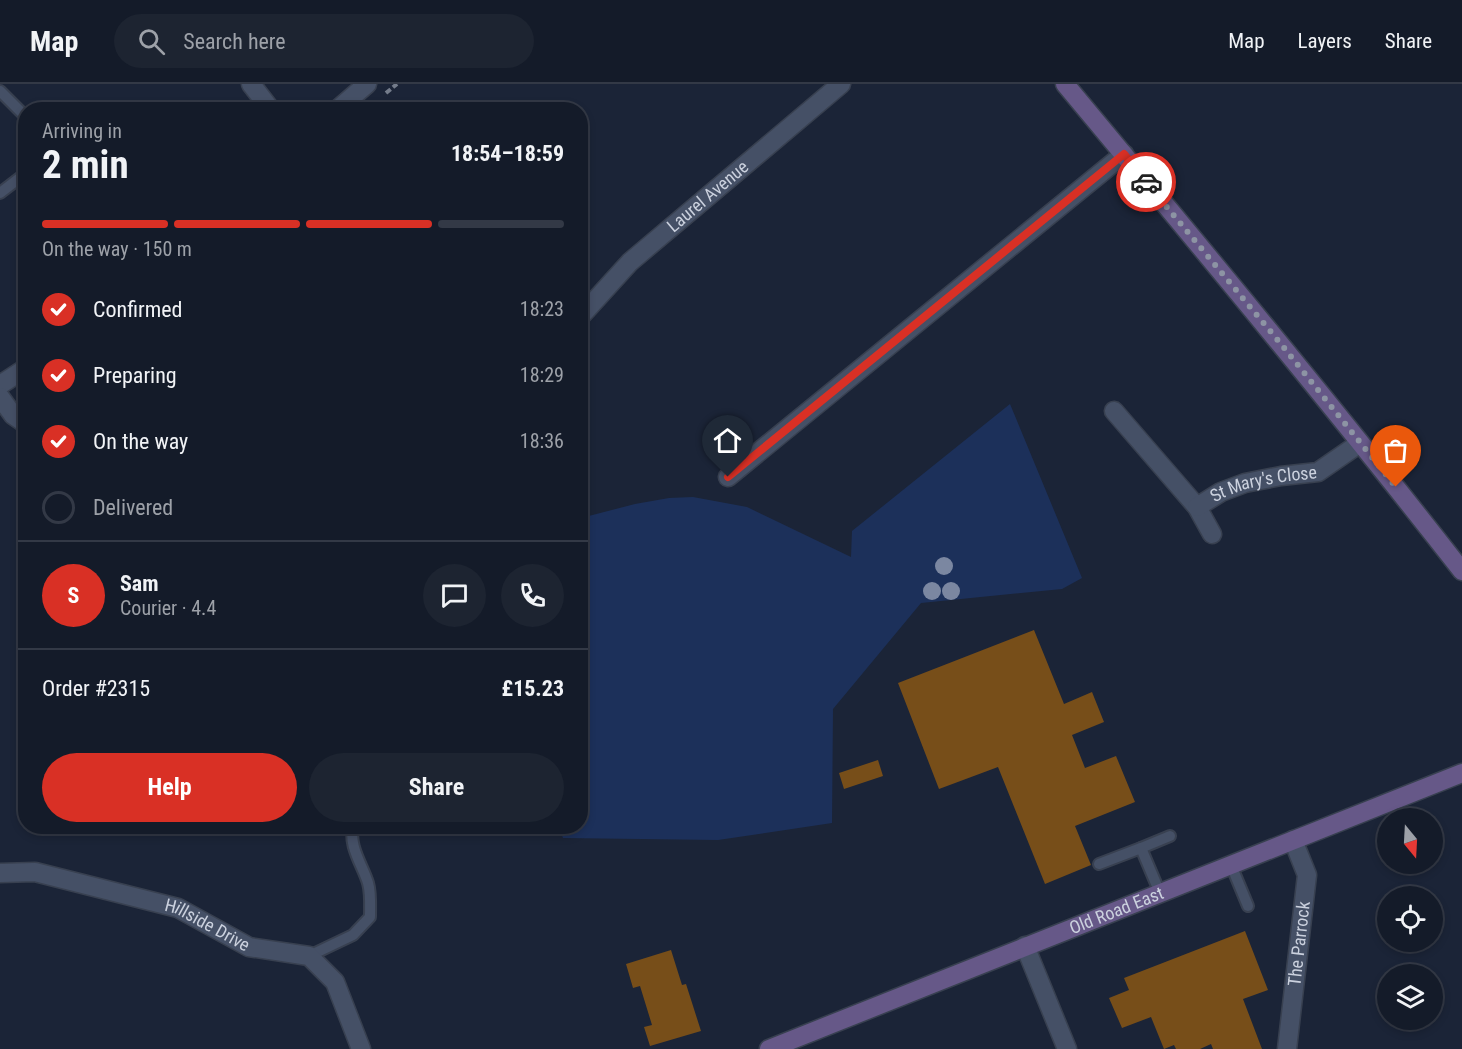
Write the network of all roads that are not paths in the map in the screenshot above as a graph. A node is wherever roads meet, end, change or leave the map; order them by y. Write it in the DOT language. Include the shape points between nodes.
graph roads {
  1 [pos="251,84"];
  2 [pos="367,84"];
  3 [pos="841,84"];
  4 [pos="1065,84"];
  5 [pos="0,91"];
  6 [pos="265,102"];
  7 [pos="346,102"];
  8 [pos="18,109"];
  9 [pos="1124,154"];
  10 [pos="18,178"];
  11 [pos="0,193"];
  12 [pos="588,308"];
  13 [pos="18,374"];
  14 [pos="0,386"];
  15 [pos="0,397"];
  16 [pos="1114,411"];
  17 [pos="18,418"];
  18 [pos="1360,443"];
  19 [pos="728,477"];
  20 [pos="1197,507"];
  21 [pos="1212,534"];
  22 [pos="1462,571"];
  23 [pos="1462,773"];
  24 [pos="352,834"];
  25 [pos="1170,836"];
  26 [pos="1293,840"];
  27 [pos="1141,848"];
  28 [pos="1099,864"];
  29 [pos="1231,865"];
  30 [pos="0,873"];
  31 [pos="1160,893"];
  32 [pos="1248,906"];
  33 [pos="1025,946"];
  34 [pos="309,956"];
  35 [pos="361,1049"];
  36 [pos="769,1049"];
  37 [pos="1067,1049"];
  38 [pos="1287,1049"];
  1 -- 6 [label="street"];
  2 -- 7 [label="street"];
  3 -- 12 [label="street, Laurel Avenue" via="630,262"];
  4 -- 9 [label="main road"];
  5 -- 8 [label="lane"];
  9 -- 18 [label="main road"];
  9 -- 19 [label="street"];
  10 -- 11 [label="lane"];
  13 -- 14 [label="street"];
  15 -- 17 [label="street"];
  16 -- 20 [label="street, St Mary's Close"];
  18 -- 20 [label="street, St Mary's Close" via="1318,472 1233,487"];
  18 -- 22 [label="main road"];
  20 -- 21 [label="street, St Mary's Close"];
  23 -- 26 [label="main road, Old Road East"];
  24 -- 34 [label="lane" via="369,885 370,917 353,935"];
  25 -- 27 [label="lane"];
  26 -- 29 [label="main road, Old Road East"];
  26 -- 38 [label="street, The Parrock" via="1307,875"];
  27 -- 28 [label="lane"];
  27 -- 31 [label="lane"];
  29 -- 31 [label="main road, Old Road East"];
  29 -- 32 [label="lane"];
  30 -- 34 [label="street, Hillside Drive" via="35,872 178,908 249,947"];
  31 -- 33 [label="main road, Old Road East"];
  33 -- 36 [label="main road, Old Road East"];
  33 -- 37 [label="street"];
  34 -- 35 [label="street" via="334,982"];
}
